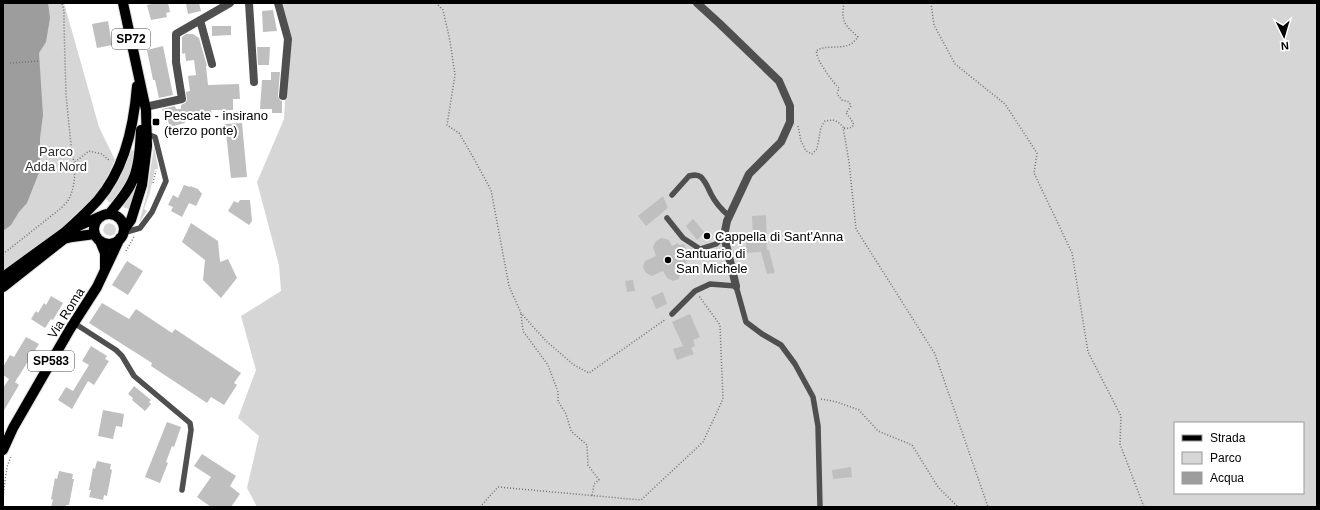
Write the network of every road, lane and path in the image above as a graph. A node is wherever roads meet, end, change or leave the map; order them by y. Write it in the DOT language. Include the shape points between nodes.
graph roads {
  1 [pos="62,3"];
  2 [pos="123,3"];
  3 [pos="230,3"];
  4 [pos="249,3"];
  5 [pos="278,3"];
  6 [pos="436,3"];
  7 [pos="697,3"];
  8 [pos="844,3"];
  9 [pos="931,3"];
  10 [pos="200,20"];
  11 [pos="40,61"];
  12 [pos="10,63"];
  13 [pos="212,64"];
  14 [pos="138,74"];
  15 [pos="254,82"];
  16 [pos="283,96"];
  17 [pos="145,107"];
  18 [pos="790,122"];
  19 [pos="842,127"];
  20 [pos="146,134"];
  21 [pos="75,162"];
  22 [pos="111,162"];
  23 [pos="163,167"];
  24 [pos="148,181"];
  25 [pos="672,195"];
  26 [pos="105,215"];
  27 [pos="729,216"];
  28 [pos="667,218"];
  29 [pos="65,232"];
  30 [pos="122,234"];
  31 [pos="724,236"];
  32 [pos="98,238"];
  33 [pos="3,254"];
  34 [pos="104,274"];
  35 [pos="3,276"];
  36 [pos="736,286"];
  37 [pos="3,287"];
  38 [pos="695,291"];
  39 [pos="521,313"];
  40 [pos="672,314"];
  41 [pos="74,323"];
  42 [pos="813,397"];
  43 [pos="3,450"];
  44 [pos="182,490"];
  45 [pos="592,496"];
  46 [pos="480,507"];
  47 [pos="820,507"];
  48 [pos="958,507"];
  49 [pos="988,507"];
  50 [pos="1144,507"];
  1 -- 21 [label="path" via="66,96 72,155"];
  2 -- 14 [label="main road, SP72"];
  3 -- 10 [label="street"];
  4 -- 15 [label="street"];
  5 -- 16 [label="street" via="288,39"];
  6 -- 39 [label="path" via="443,10 455,75 447,126 459,133 490,190 509,286"];
  7 -- 18 [label="street" via="779,81 790,106"];
  8 -- 19 [label="path" via="842,14 845,25 858,37 852,44 816,51 817,57 839,88 837,94 851,106 846,114 854,125 847,129"];
  9 -- 50 [label="path" via="934,25 955,64 1005,104 1037,153 1034,173 1072,253 1088,352 1121,416 1120,444"];
  10 -- 13 [label="street"];
  10 -- 17 [label="street" via="176,34 176,62 182,99"];
  11 -- 12 [label="path"];
  14 -- 17 [label="main road, Via Roma"];
  14 -- 26 [label="main road" via="142,111 137,168 129,187"];
  14 -- 29 [label="main road" via="136,106 128,141 115,174 99,199"];
  17 -- 20 [label="main road, Via Roma"];
  18 -- 19 [label="path" via="797,123 800,141 806,151 812,154 817,149 821,127 825,121 833,120"];
  18 -- 27 [label="street" via="781,142 749,174"];
  19 -- 49 [label="path" via="849,162 856,230 935,354"];
  20 -- 23 [label="lane" via="156,137"];
  20 -- 30 [label="main road, Via Roma" via="142,185 131,220"];
  21 -- 22 [label="path" via="89,151 102,154"];
  21 -- 33 [label="path" via="72,192 67,202"];
  23 -- 24 [label="path" via="155,172 153,184"];
  23 -- 30 [label="lane" via="166,181 152,212 140,228"];
  25 -- 27 [label="lane" via="689,176 695,175 705,183 723,212"];
  26 -- 29 [label="main road"];
  26 -- 30 [label="main road" via="115,215 120,219 123,224"];
  26 -- 32 [label="main road" via="95,224"];
  27 -- 31 [label="street"];
  28 -- 31 [label="lane" via="683,238 700,249 716,244"];
  29 -- 35 [label="main road"];
  30 -- 32 [label="main road" via="111,244"];
  30 -- 34 [label="main road, Via Roma"];
  31 -- 36 [label="street"];
  32 -- 34 [label="main road" via="105,252"];
  32 -- 37 [label="main road" via="72,236 64,239"];
  34 -- 41 [label="main road, Via Roma / SP583"];
  36 -- 38 [label="lane" via="710,284"];
  36 -- 42 [label="lane" via="746,322 781,345"];
  38 -- 40 [label="lane"];
  38 -- 45 [label="path" via="720,325 723,399 702,442 641,500"];
  39 -- 40 [label="path" via="546,341 574,365 589,373"];
  39 -- 45 [label="path" via="523,332 548,365 558,392 558,401 566,414 571,431 587,446 588,465 599,480 594,484"];
  41 -- 43 [label="main road, Via Roma / SP583" via="13,428"];
  41 -- 44 [label="lane" via="116,350 134,376 190,423"];
  42 -- 47 [label="lane" via="818,426"];
  42 -- 48 [label="path" via="859,410 878,431 912,445 938,487"];
  45 -- 46 [label="path" via="498,487"];
}
